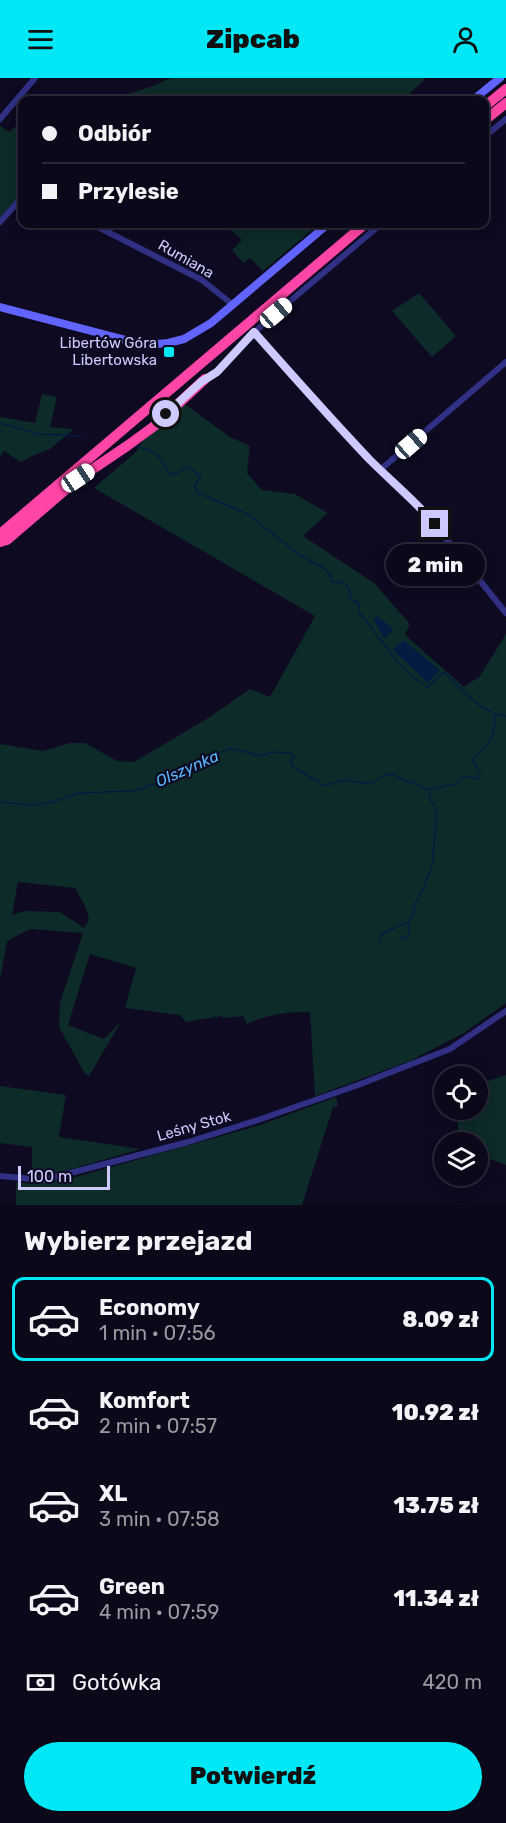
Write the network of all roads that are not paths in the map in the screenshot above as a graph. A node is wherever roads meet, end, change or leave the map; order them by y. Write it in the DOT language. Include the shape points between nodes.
graph roads {
  1 [pos="35,78"];
  2 [pos="500,78"];
  3 [pos="506,89"];
  4 [pos="20,96"];
  5 [pos="478,96"];
  6 [pos="18,98"];
  7 [pos="489,103"];
  8 [pos="506,103"];
  9 [pos="489,118"];
  10 [pos="0,119"];
  11 [pos="506,119"];
  12 [pos="489,133"];
  13 [pos="18,202"];
  14 [pos="0,222"];
  15 [pos="100,228"];
  16 [pos="323,228"];
  17 [pos="359,228"];
  18 [pos="376,228"];
  19 [pos="233,305"];
  20 [pos="0,307"];
  21 [pos="254,332"];
  22 [pos="506,362"];
  23 [pos="205,379"];
  24 [pos="380,470"];
  25 [pos="2,539"];
  26 [pos="506,613"];
  27 [pos="506,1011"];
  28 [pos="0,1176"];
  1 -- 4 [label="street"];
  2 -- 5 [label="street"];
  3 -- 7 [label="highway"];
  6 -- 10 [label="street"];
  8 -- 9 [label="highway"];
  11 -- 12 [label="street"];
  13 -- 14 [label="street"];
  15 -- 19 [label="street, Rumiana" via="202,280"];
  16 -- 19 [label="street"];
  17 -- 25 [label="highway"];
  18 -- 21 [label="street"];
  19 -- 20 [label="street" via="192,335 145,345"];
  21 -- 23 [label="street"];
  21 -- 24 [label="street"];
  22 -- 24 [label="street"];
  23 -- 25 [label="highway" via="153,426 78,478"];
  24 -- 26 [label="street" via="424,511"];
  27 -- 28 [label="street, Leśny Stok" via="450,1049 267,1118 44,1180"];
}
